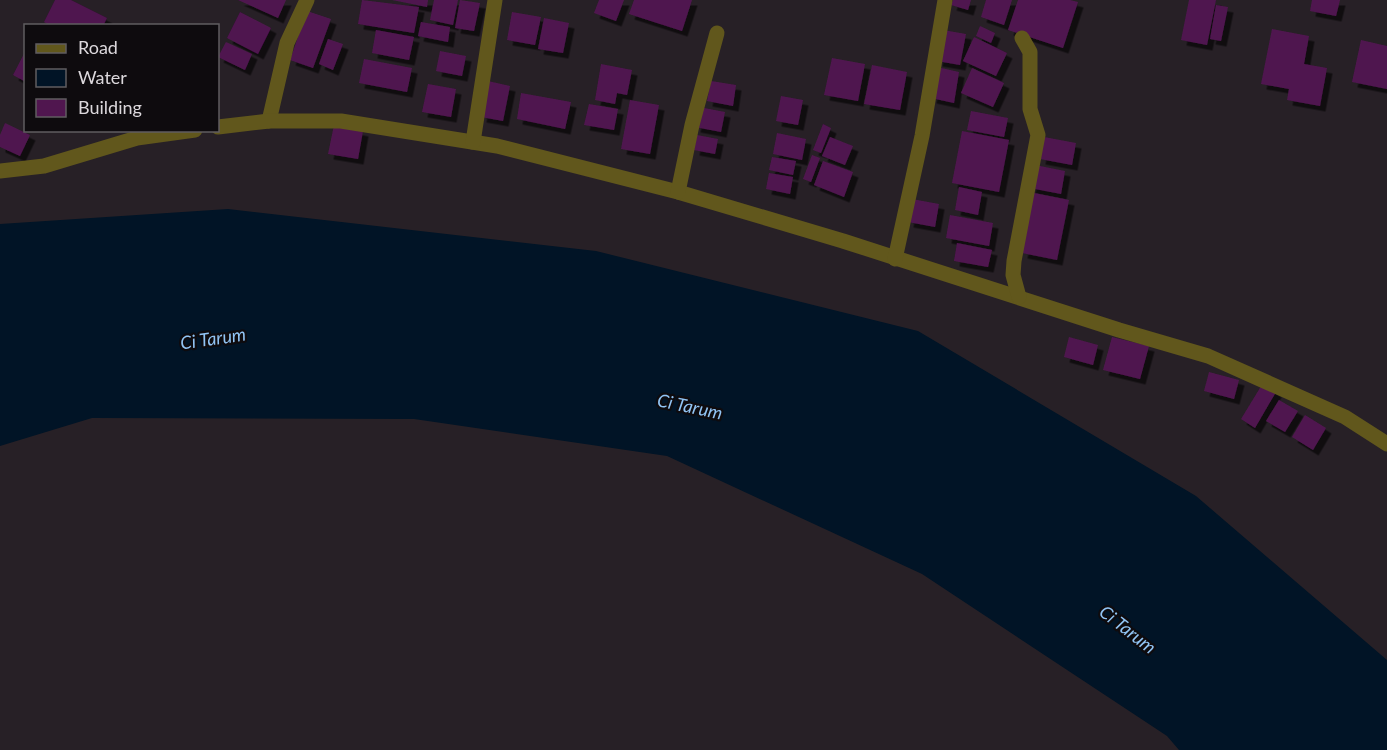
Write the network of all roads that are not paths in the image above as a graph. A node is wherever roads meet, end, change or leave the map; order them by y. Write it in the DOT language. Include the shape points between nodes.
graph roads {
  1 [pos="307,0"];
  2 [pos="495,0"];
  3 [pos="945,0"];
  4 [pos="717,33"];
  5 [pos="1022,38"];
  6 [pos="269,121"];
  7 [pos="219,128"];
  8 [pos="180,132"];
  9 [pos="473,142"];
  10 [pos="0,171"];
  11 [pos="678,192"];
  12 [pos="895,259"];
  13 [pos="1019,297"];
  14 [pos="1387,444"];
  1 -- 6 [label="street" via="287,43"];
  2 -- 9 [label="street"];
  3 -- 12 [label="street" via="922,136"];
  4 -- 11 [label="street"];
  5 -- 13 [label="street" via="1030,52 1030,109 1038,135 1014,261"];
  6 -- 7 [label="street"];
  6 -- 9 [label="street" via="341,121"];
  8 -- 10 [label="street" via="137,138 44,166"];
  9 -- 11 [label="street"];
  11 -- 12 [label="street"];
  12 -- 13 [label="street"];
  13 -- 14 [label="street" via="1208,356 1345,417"];
}
